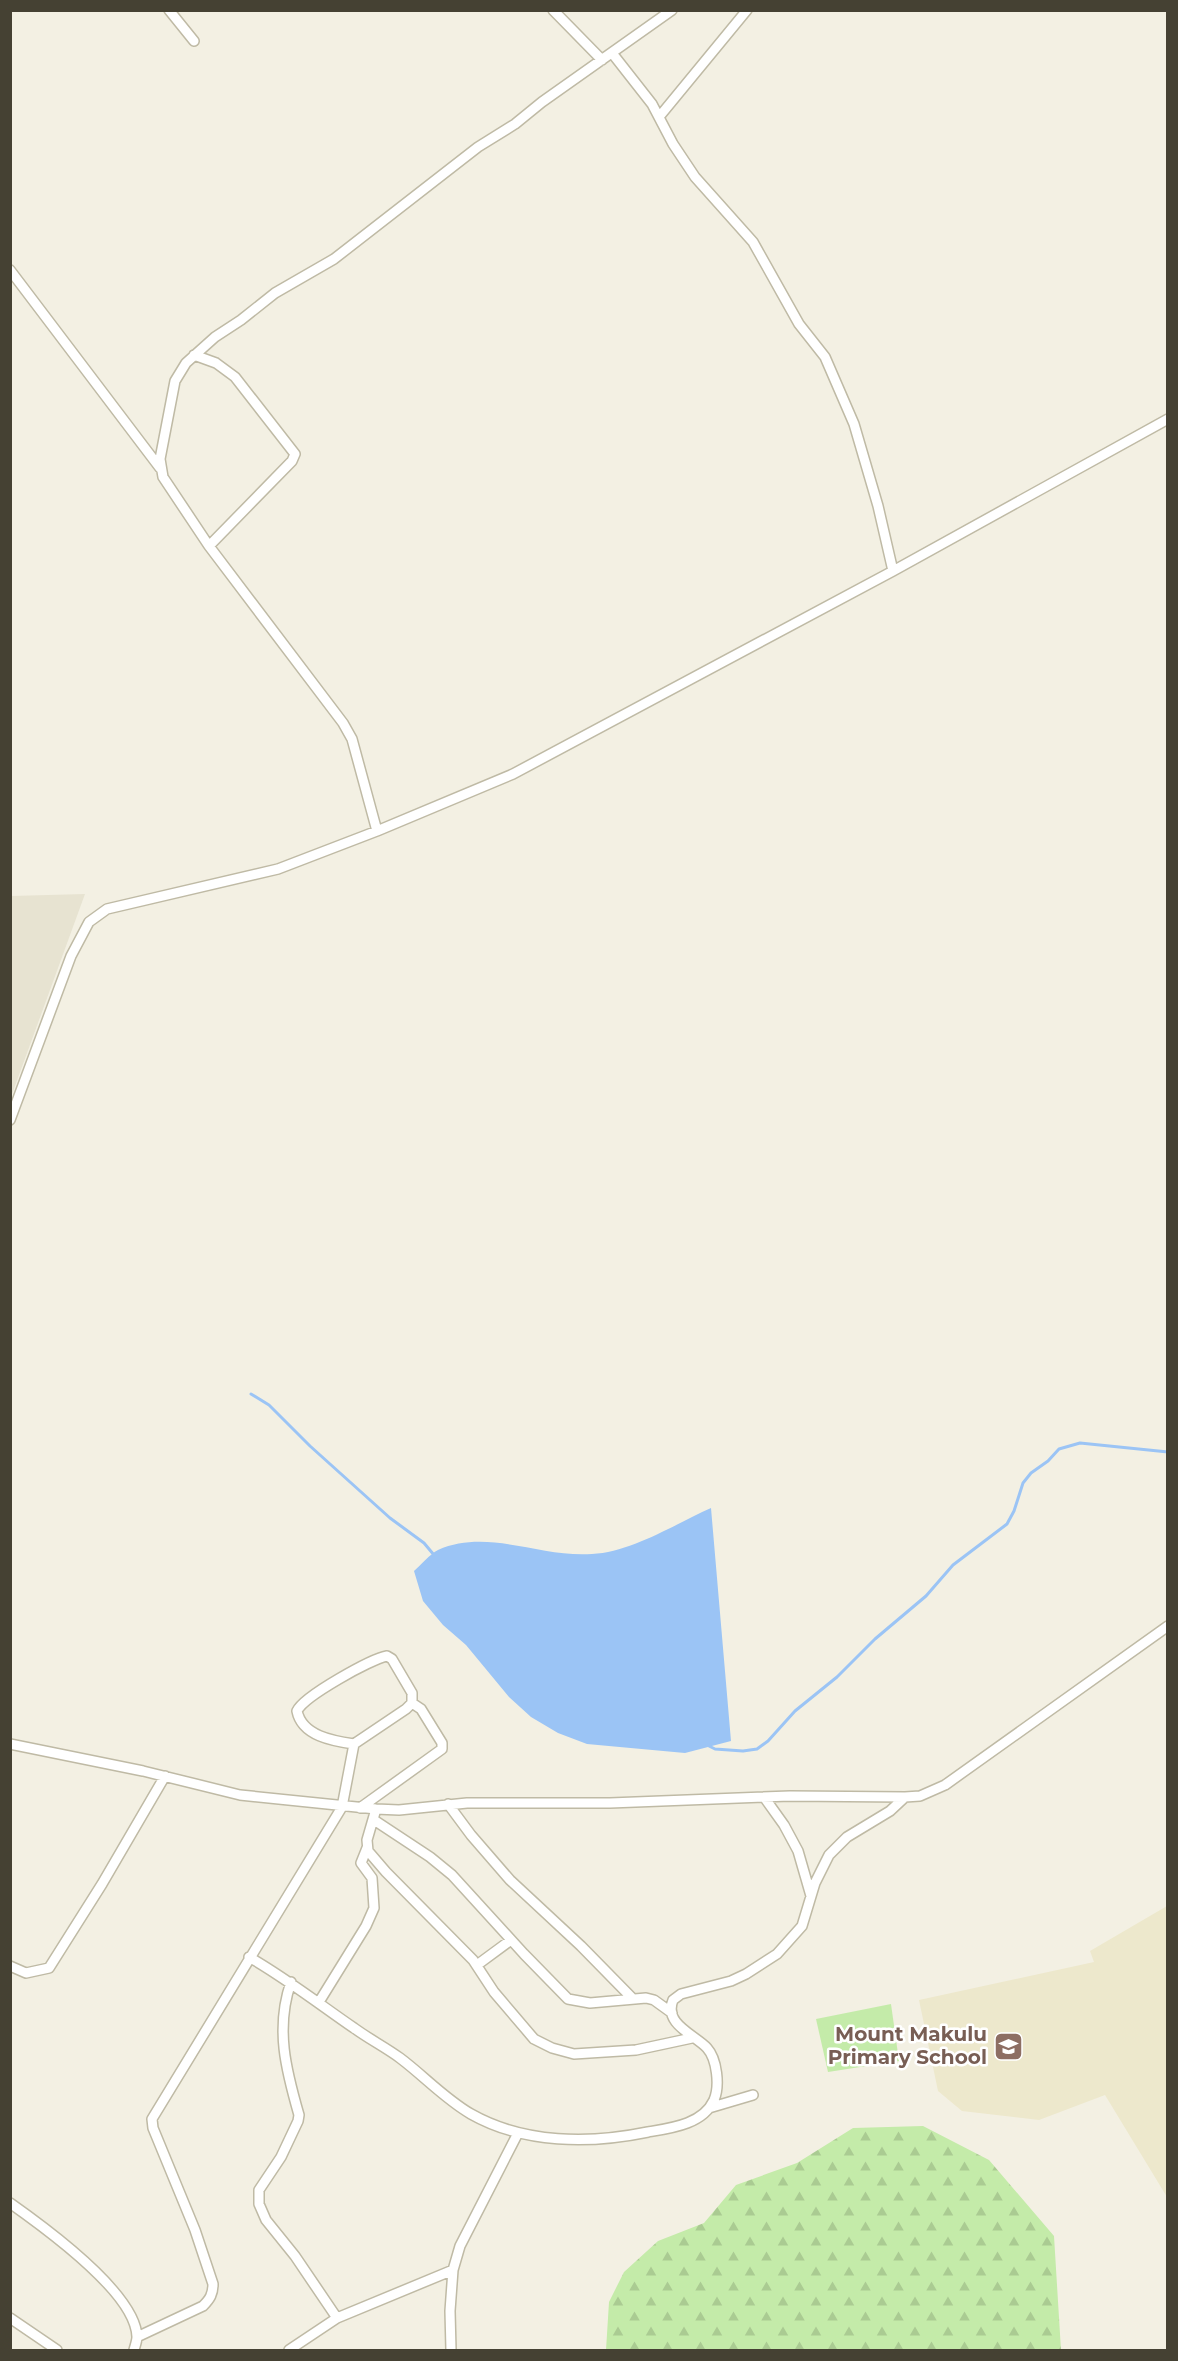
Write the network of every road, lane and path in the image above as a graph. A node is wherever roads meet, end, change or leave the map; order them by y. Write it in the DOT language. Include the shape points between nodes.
graph roads {
  1 [pos="169,10"];
  2 [pos="553,10"];
  3 [pos="672,10"];
  4 [pos="747,10"];
  5 [pos="194,41"];
  6 [pos="612,53"];
  7 [pos="602,60"];
  8 [pos="660,117"];
  9 [pos="10,270"];
  10 [pos="194,355"];
  11 [pos="1167,419"];
  12 [pos="160,468"];
  13 [pos="209,546"];
  14 [pos="893,571"];
  15 [pos="377,831"];
  16 [pos="10,1120"];
  17 [pos="1167,1626"];
  18 [pos="412,1703"];
  19 [pos="10,1744"];
  20 [pos="354,1744"];
  21 [pos="165,1776"];
  22 [pos="764,1797"];
  23 [pos="905,1797"];
  24 [pos="448,1804"];
  25 [pos="342,1807"];
  26 [pos="360,1808"];
  27 [pos="376,1809"];
  28 [pos="374,1820"];
  29 [pos="367,1848"];
  30 [pos="811,1896"];
  31 [pos="511,1940"];
  32 [pos="249,1957"];
  33 [pos="477,1965"];
  34 [pos="10,1966"];
  35 [pos="291,1982"];
  36 [pos="633,1999"];
  37 [pos="674,2000"];
  38 [pos="319,2002"];
  39 [pos="660,2004"];
  40 [pos="672,2013"];
  41 [pos="687,2037"];
  42 [pos="753,2095"];
  43 [pos="709,2108"];
  44 [pos="518,2133"];
  45 [pos="10,2203"];
  46 [pos="453,2270"];
  47 [pos="10,2318"];
  48 [pos="337,2319"];
  49 [pos="137,2337"];
  50 [pos="57,2350"];
  51 [pos="134,2350"];
  52 [pos="289,2350"];
  53 [pos="451,2350"];
  1 -- 5 [label="street"];
  2 -- 7 [label="street"];
  3 -- 6 [label="street"];
  4 -- 8 [label="street"];
  6 -- 7 [label="street"];
  6 -- 8 [label="street"];
  7 -- 10 [label="street" via="478,147 334,259 270,297"];
  8 -- 14 [label="street" via="695,177 753,242 800,324 825,357 854,424"];
  9 -- 12 [label="street"];
  10 -- 12 [label="street" via="180,372 172,393"];
  10 -- 13 [label="street" via="216,363 235,377 295,454"];
  11 -- 14 [label="street"];
  12 -- 13 [label="street"];
  13 -- 15 [label="street" via="343,723 352,739"];
  14 -- 15 [label="street" via="513,774"];
  15 -- 16 [label="street" via="278,869 106,909 89,922 71,956"];
  17 -- 23 [label="street" via="945,1785 920,1796"];
  18 -- 20 [label="street"];
  18 -- 20 [label="street" via="411,1693 387,1656 309,1697 298,1707 299,1718 307,1728 326,1738"];
  18 -- 26 [label="street" via="421,1709 442,1749"];
  19 -- 21 [label="street"];
  20 -- 25 [label="street"];
  21 -- 25 [label="street" via="240,1795"];
  21 -- 34 [label="street" via="48,1968 26,1973"];
  22 -- 23 [label="street"];
  22 -- 24 [label="street"];
  22 -- 30 [label="street" via="798,1851"];
  23 -- 30 [label="street" via="839,1843 821,1869"];
  24 -- 27 [label="street"];
  24 -- 36 [label="street" via="510,1880"];
  25 -- 26 [label="street"];
  25 -- 32 [label="street"];
  26 -- 27 [label="street"];
  27 -- 28 [label="street"];
  28 -- 29 [label="street"];
  28 -- 31 [label="street" via="452,1875"];
  29 -- 33 [label="street"];
  29 -- 38 [label="street" via="361,1863 372,1878 374,1908"];
  30 -- 37 [label="street" via="802,1926 769,1960 731,1981 681,1994"];
  31 -- 33 [label="street"];
  31 -- 36 [label="street" via="568,1999 590,2003"];
  32 -- 35 [label="street"];
  32 -- 49 [label="street" via="152,2119 195,2230 213,2292 203,2306"];
  33 -- 41 [label="street" via="525,2031 552,2048 574,2054 625,2052"];
  35 -- 38 [label="street"];
  35 -- 48 [label="street" via="283,2011 282,2036 287,2077 299,2115 281,2157 259,2190 259,2204 266,2220"];
  36 -- 39 [label="street" via="650,1998"];
  37 -- 39 [label="street"];
  37 -- 40 [label="street"];
  38 -- 44 [label="street" via="398,2056 455,2103 485,2121"];
  39 -- 40 [label="street"];
  40 -- 41 [label="street"];
  41 -- 43 [label="street" via="710,2051 717,2089"];
  42 -- 43 [label="street"];
  43 -- 44 [label="street" via="698,2119 641,2134 561,2139"];
  44 -- 46 [label="street" via="460,2246"];
  45 -- 49 [label="street" via="114,2291 129,2314"];
  46 -- 48 [label="street"];
  46 -- 53 [label="street"];
  47 -- 50 [label="street"];
  48 -- 52 [label="street"];
  49 -- 51 [label="street"];
}
